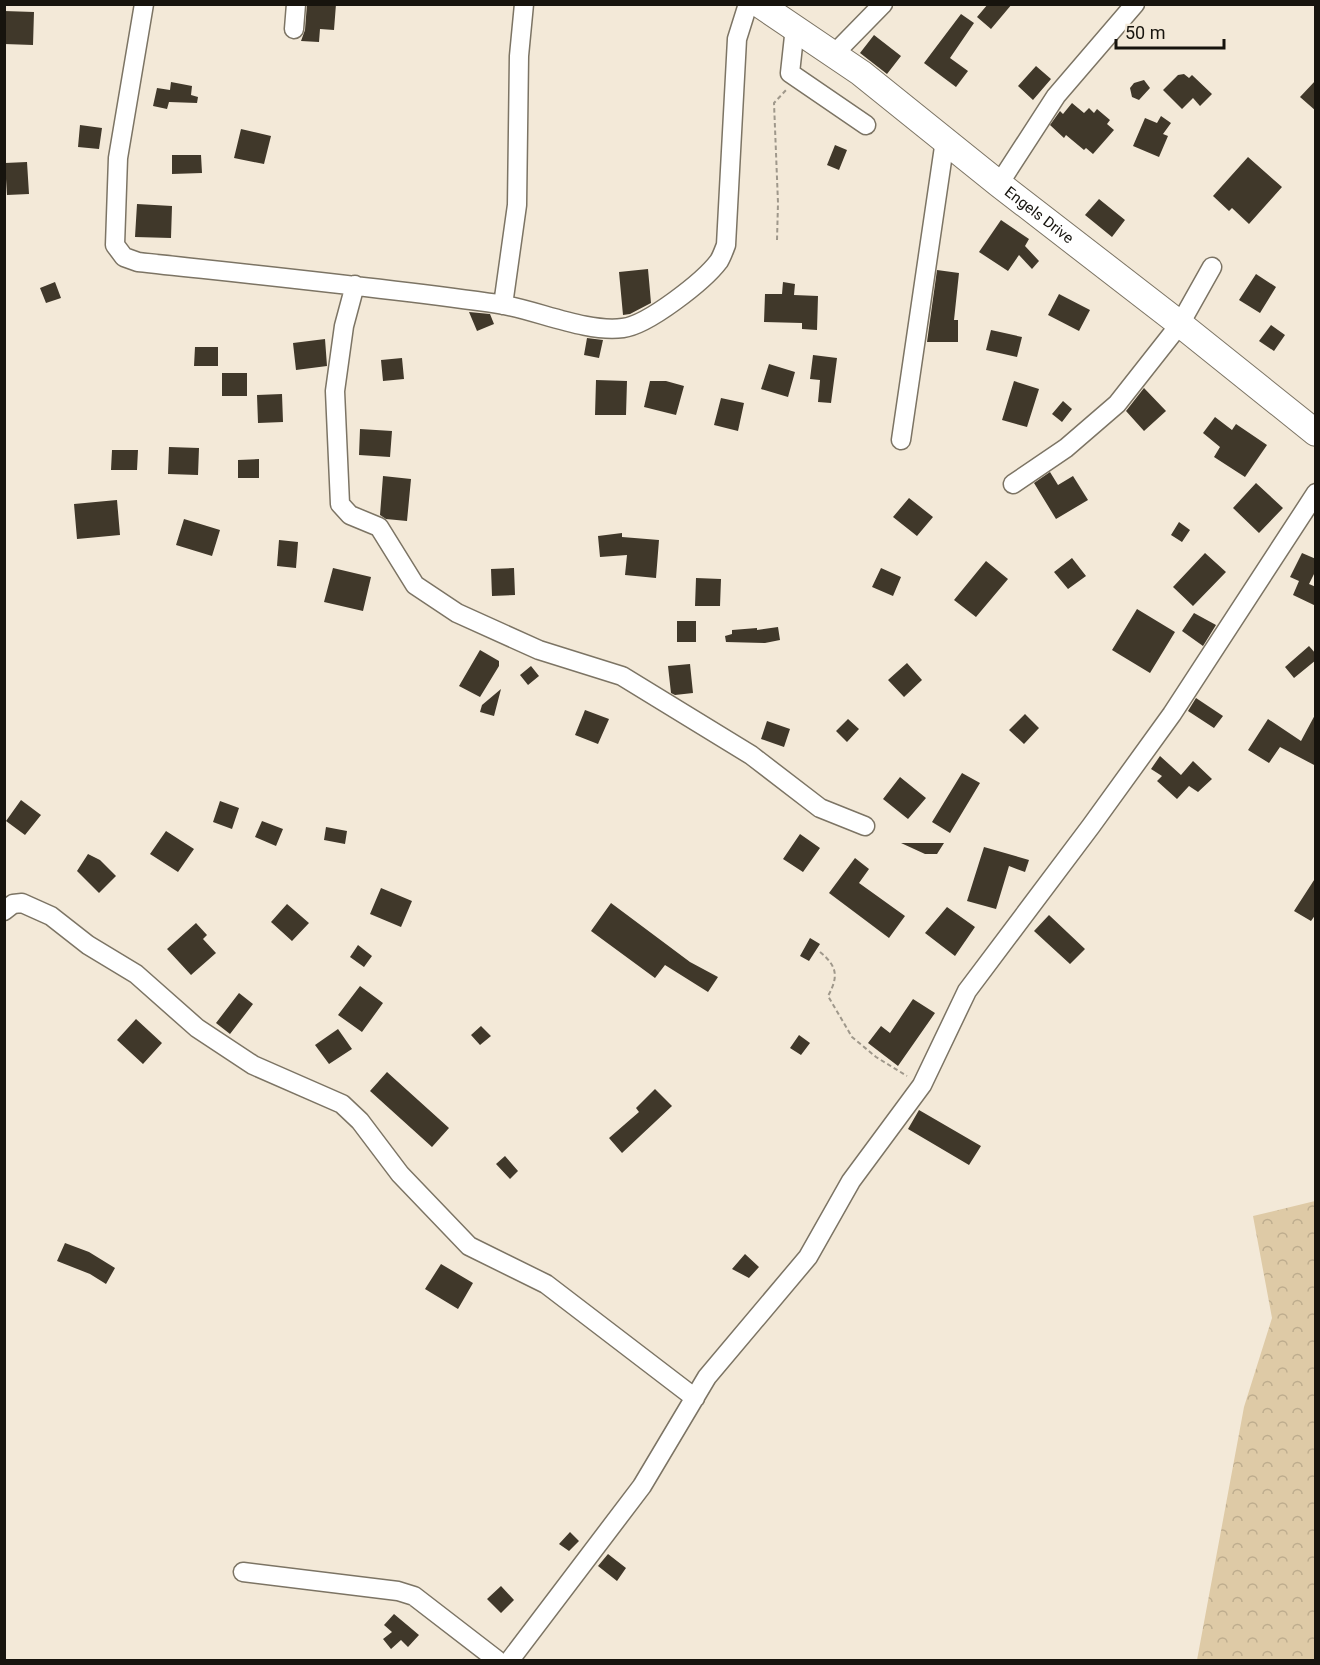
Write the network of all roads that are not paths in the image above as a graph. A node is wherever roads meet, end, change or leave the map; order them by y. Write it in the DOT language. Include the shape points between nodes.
graph roads {
  1 [pos="144,4"];
  2 [pos="296,4"];
  3 [pos="524,4"];
  4 [pos="748,4"];
  5 [pos="759,4"];
  6 [pos="883,4"];
  7 [pos="1135,4"];
  8 [pos="795,27"];
  9 [pos="294,29"];
  10 [pos="834,54"];
  11 [pos="866,125"];
  12 [pos="945,140"];
  13 [pos="999,184"];
  14 [pos="1212,267"];
  15 [pos="355,285"];
  16 [pos="503,305"];
  17 [pos="1180,324"];
  18 [pos="1316,433"];
  19 [pos="901,440"];
  20 [pos="1012,484"];
  21 [pos="1316,493"];
  22 [pos="865,826"];
  23 [pos="4,911"];
  24 [pos="695,1398"];
  25 [pos="243,1572"];
  26 [pos="497,1660"];
  27 [pos="510,1660"];
  1 -- 15 [label="street" via="118,158 115,245 124,257 138,262"];
  2 -- 9 [label="street"];
  3 -- 16 [label="street" via="519,56 517,206"];
  4 -- 16 [label="street" via="737,39 726,245 720,260 703,279 673,301 644,321 625,328 600,328"];
  5 -- 8 [label="street, Engels Drive"];
  6 -- 10 [label="street"];
  7 -- 13 [label="street" via="1056,96"];
  8 -- 10 [label="street, Engels Drive"];
  8 -- 11 [label="street" via="790,73"];
  10 -- 12 [label="street, Engels Drive"];
  12 -- 13 [label="street, Engels Drive"];
  12 -- 19 [label="street"];
  13 -- 17 [label="street, Engels Drive"];
  14 -- 17 [label="street"];
  15 -- 16 [label="street"];
  15 -- 22 [label="street" via="344,326 335,391 340,504 350,515 379,527 415,585 457,613 539,650 622,676 751,755 820,808"];
  17 -- 18 [label="street, Engels Drive"];
  17 -- 20 [label="street" via="1117,404 1066,448"];
  21 -- 24 [label="street" via="1172,714 967,991 922,1085 851,1181 808,1257 707,1377"];
  23 -- 24 [label="street" via="22,903 51,916 88,945 136,974 197,1028 253,1065 342,1104 360,1121 400,1174 469,1246 546,1284"];
  24 -- 27 [label="street" via="642,1486"];
  25 -- 26 [label="street" via="414,1596"];
}
